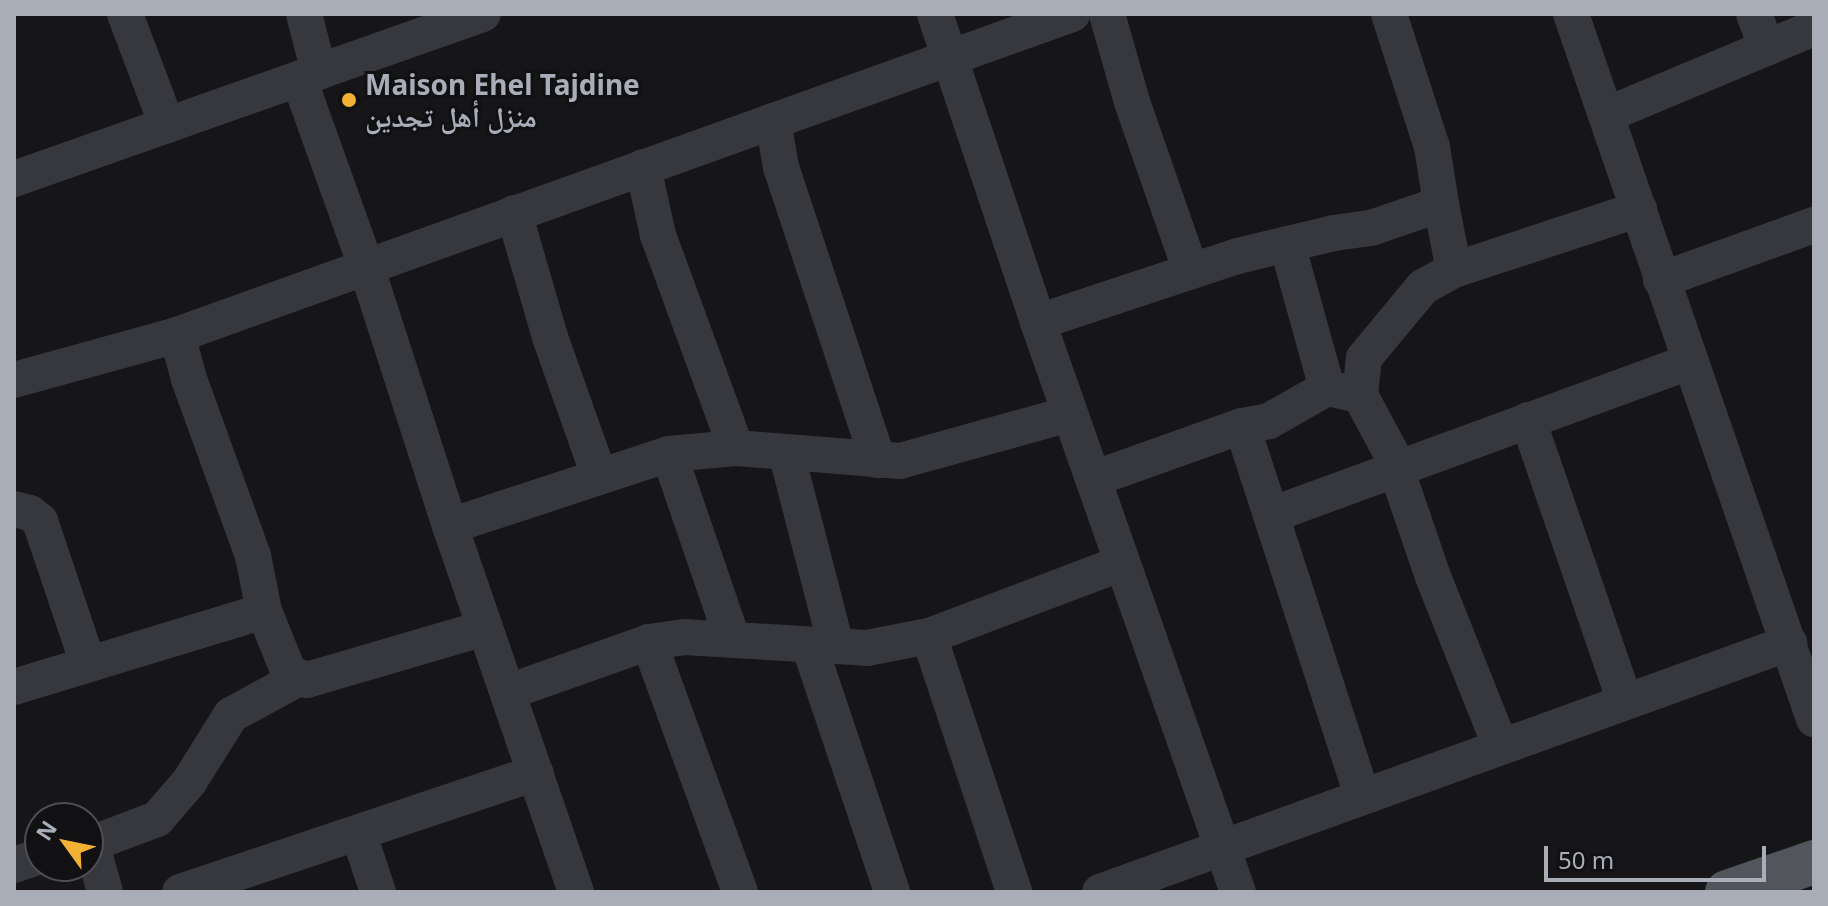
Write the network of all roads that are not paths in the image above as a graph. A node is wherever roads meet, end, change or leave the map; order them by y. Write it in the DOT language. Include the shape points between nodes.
graph roads {
  1 [pos="125,14"];
  2 [pos="304,14"];
  3 [pos="483,14"];
  4 [pos="935,14"];
  5 [pos="1072,14"];
  6 [pos="1107,14"];
  7 [pos="1389,14"];
  8 [pos="1571,14"];
  9 [pos="1814,28"];
  10 [pos="1760,30"];
  11 [pos="951,55"];
  12 [pos="309,75"];
  13 [pos="1606,115"];
  14 [pos="773,121"];
  15 [pos="167,125"];
  16 [pos="643,167"];
  17 [pos="14,179"];
  18 [pos="1441,204"];
  19 [pos="1639,209"];
  20 [pos="514,213"];
  21 [pos="1814,225"];
  22 [pos="1287,244"];
  23 [pos="367,269"];
  24 [pos="1454,270"];
  25 [pos="1191,271"];
  26 [pos="1661,280"];
  27 [pos="1038,322"];
  28 [pos="177,335"];
  29 [pos="1688,362"];
  30 [pos="14,380"];
  31 [pos="1344,392"];
  32 [pos="1070,414"];
  33 [pos="1528,420"];
  34 [pos="1242,426"];
  35 [pos="736,448"];
  36 [pos="786,452"];
  37 [pos="669,454"];
  38 [pos="878,460"];
  39 [pos="1396,470"];
  40 [pos="599,475"];
  41 [pos="1093,479"];
  42 [pos="14,509"];
  43 [pos="1271,515"];
  44 [pos="450,526"];
  45 [pos="1122,563"];
  46 [pos="264,611"];
  47 [pos="485,628"];
  48 [pos="929,636"];
  49 [pos="732,638"];
  50 [pos="649,642"];
  51 [pos="1789,643"];
  52 [pos="823,645"];
  53 [pos="88,664"];
  54 [pos="16,678"];
  55 [pos="297,679"];
  56 [pos="508,692"];
  57 [pos="1625,702"];
  58 [pos="1814,719"];
  59 [pos="1501,747"];
  60 [pos="536,773"];
  61 [pos="1362,796"];
  62 [pos="359,835"];
  63 [pos="104,839"];
  64 [pos="1222,846"];
  65 [pos="1814,862"];
  66 [pos="240,883"];
  67 [pos="180,892"];
  68 [pos="378,892"];
  69 [pos="576,892"];
  70 [pos="740,892"];
  71 [pos="892,892"];
  72 [pos="1014,892"];
  73 [pos="1100,892"];
  74 [pos="1238,892"];
  75 [pos="1727,892"];
  1 -- 15 [label="street"];
  2 -- 12 [label="street"];
  3 -- 12 [label="street"];
  4 -- 11 [label="street"];
  5 -- 11 [label="street"];
  6 -- 25 [label="street"];
  7 -- 18 [label="street" via="1432,147"];
  8 -- 13 [label="street"];
  9 -- 10 [label="street"];
  10 -- 13 [label="street"];
  11 -- 14 [label="street"];
  11 -- 27 [label="street"];
  12 -- 15 [label="street"];
  12 -- 23 [label="street"];
  13 -- 19 [label="street"];
  14 -- 16 [label="street"];
  14 -- 38 [label="street" via="781,167"];
  15 -- 17 [label="street"];
  16 -- 20 [label="street"];
  16 -- 35 [label="street" via="658,235"];
  18 -- 22 [label="street" via="1371,228"];
  18 -- 24 [label="street"];
  19 -- 24 [label="street"];
  19 -- 26 [label="street"];
  20 -- 23 [label="street"];
  20 -- 40 [label="street" via="550,337"];
  21 -- 26 [label="street"];
  22 -- 25 [label="street"];
  22 -- 31 [label="street"];
  23 -- 28 [label="street"];
  23 -- 44 [label="street"];
  24 -- 31 [label="street" via="1423,287 1364,358"];
  25 -- 27 [label="street"];
  26 -- 29 [label="street"];
  27 -- 32 [label="street"];
  28 -- 30 [label="street"];
  28 -- 46 [label="street" via="253,556"];
  29 -- 33 [label="street"];
  29 -- 51 [label="street"];
  31 -- 34 [label="street"];
  31 -- 39 [label="street"];
  32 -- 38 [label="street" via="900,461"];
  32 -- 41 [label="street"];
  33 -- 39 [label="street"];
  33 -- 57 [label="street"];
  34 -- 41 [label="street"];
  34 -- 43 [label="street"];
  35 -- 36 [label="street"];
  35 -- 37 [label="street"];
  36 -- 38 [label="street"];
  36 -- 52 [label="street"];
  37 -- 40 [label="street"];
  37 -- 49 [label="street"];
  39 -- 43 [label="street"];
  39 -- 59 [label="street"];
  40 -- 44 [label="street"];
  41 -- 45 [label="street"];
  42 -- 53 [label="street" via="40,521"];
  43 -- 61 [label="street"];
  44 -- 47 [label="street"];
  45 -- 48 [label="street"];
  45 -- 64 [label="street"];
  46 -- 53 [label="street"];
  46 -- 55 [label="street" via="289,673"];
  47 -- 55 [label="street"];
  47 -- 56 [label="street"];
  48 -- 52 [label="street" via="867,648"];
  48 -- 72 [label="street"];
  49 -- 50 [label="street"];
  49 -- 52 [label="street"];
  50 -- 56 [label="street"];
  50 -- 70 [label="street"];
  51 -- 57 [label="street"];
  51 -- 58 [label="street"];
  52 -- 71 [label="street"];
  53 -- 54 [label="street"];
  55 -- 63 [label="street" via="231,715 189,782 157,819"];
  56 -- 60 [label="street"];
  57 -- 59 [label="street"];
  59 -- 61 [label="street"];
  60 -- 62 [label="street"];
  60 -- 69 [label="street"];
  61 -- 64 [label="street"];
  62 -- 66 [label="street"];
  62 -- 68 [label="street"];
  64 -- 73 [label="street"];
  64 -- 74 [label="street"];
  65 -- 75 [label="main road"];
  66 -- 67 [label="street"];
}
